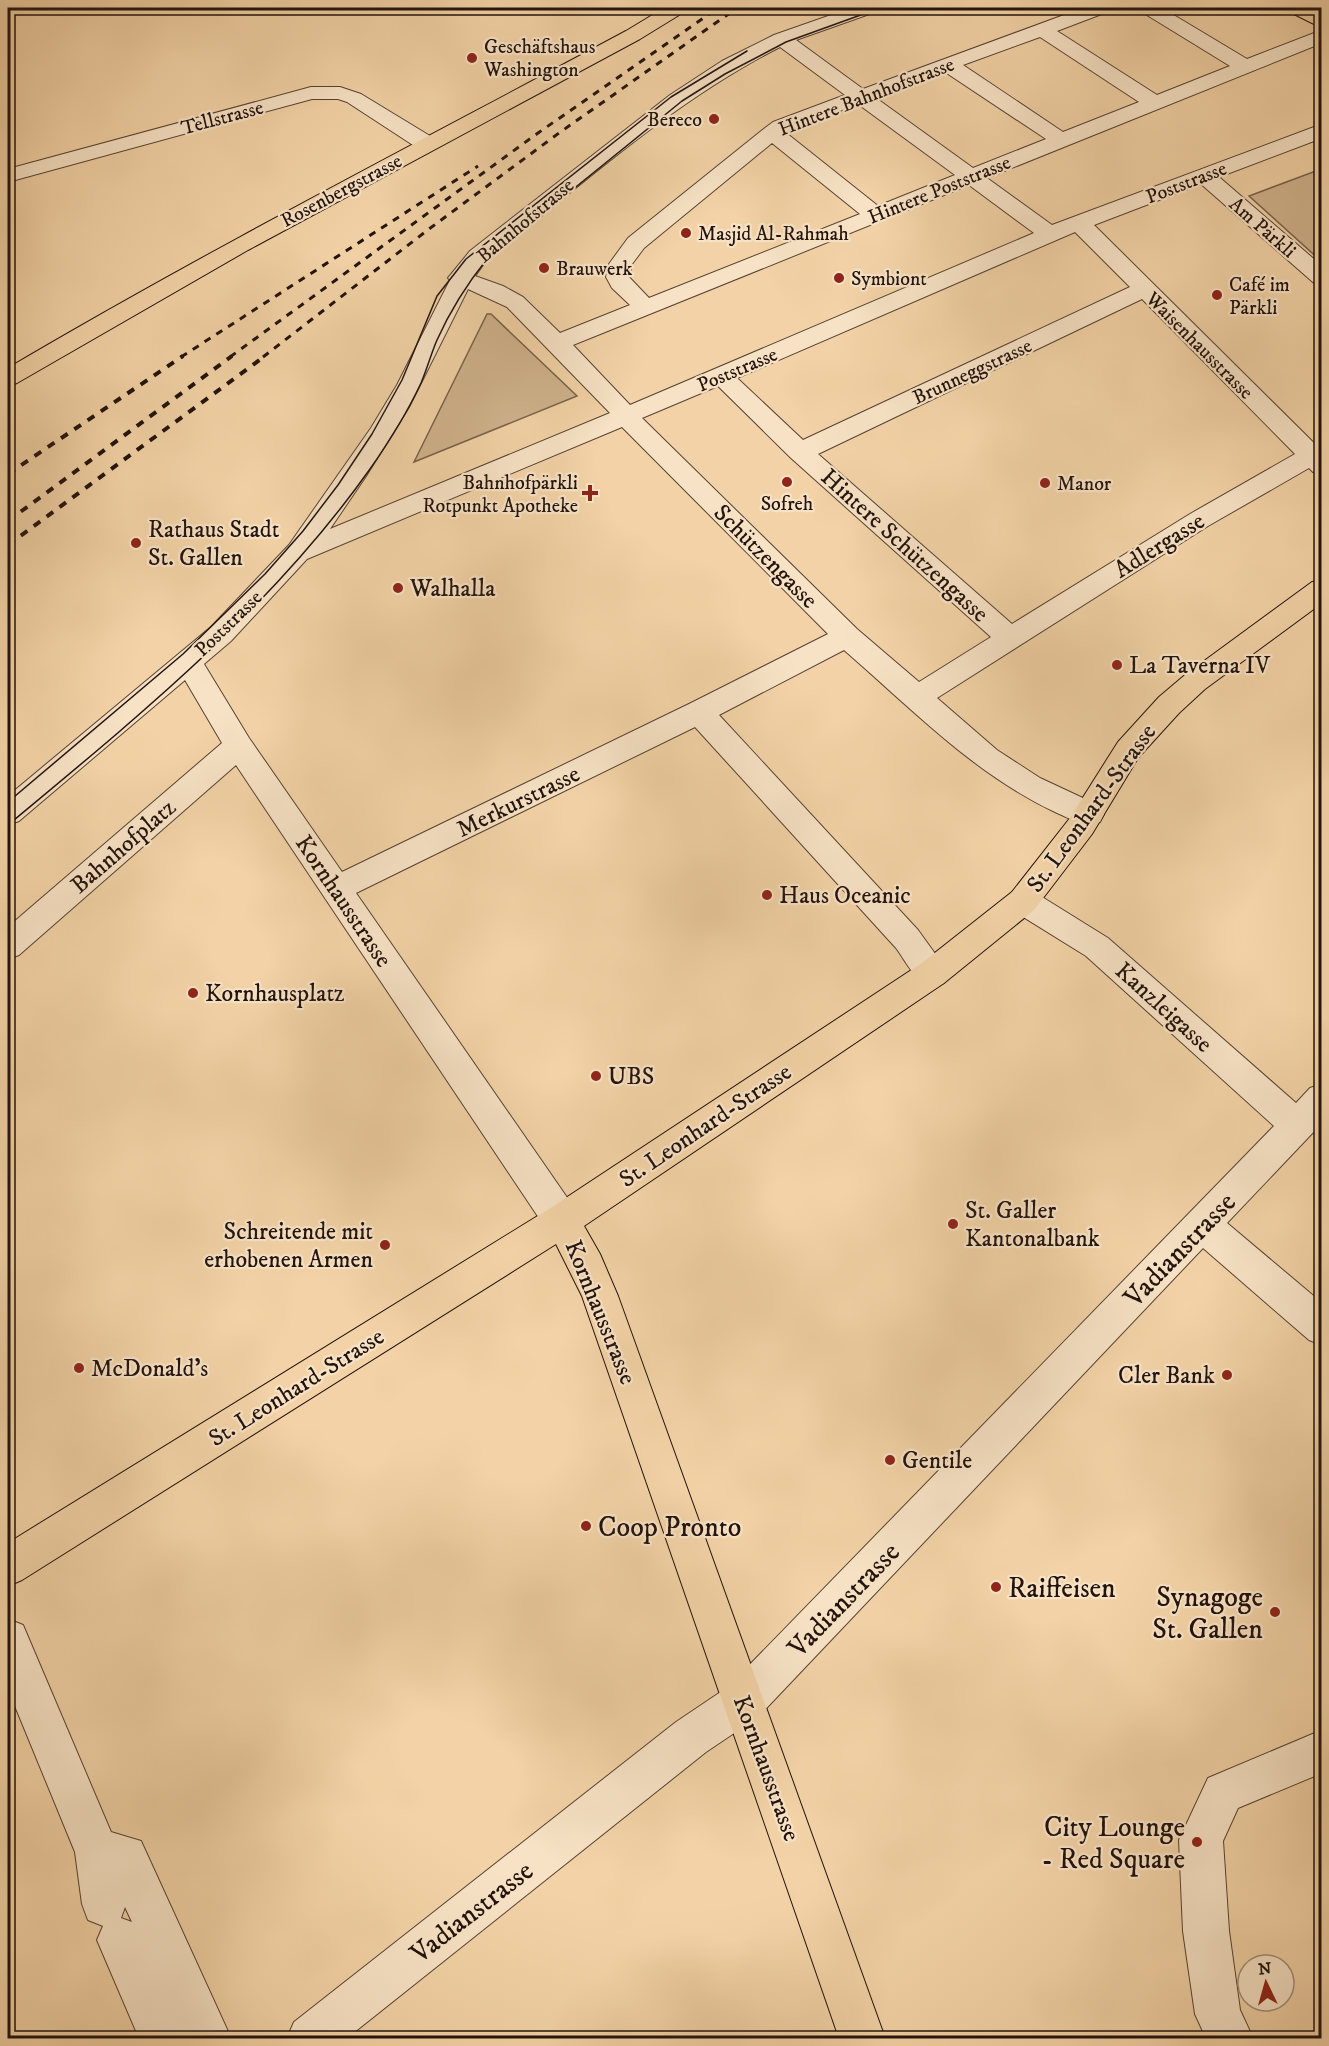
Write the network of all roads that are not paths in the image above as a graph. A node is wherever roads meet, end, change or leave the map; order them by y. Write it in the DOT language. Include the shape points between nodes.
graph roads {
  1 [pos="677,8"];
  2 [pos="868,8"];
  3 [pos="1100,8"];
  4 [pos="1149,8"];
  5 [pos="1297,8"];
  6 [pos="1322,22"];
  7 [pos="1041,29"];
  8 [pos="1322,36"];
  9 [pos="782,39"];
  10 [pos="947,64"];
  11 [pos="1245,66"];
  12 [pos="861,96"];
  13 [pos="1155,103"];
  14 [pos="1322,130"];
  15 [pos="772,132"];
  16 [pos="1061,140"];
  17 [pos="427,144"];
  18 [pos="1204,175"];
  19 [pos="8,176"];
  20 [pos="972,176"];
  21 [pos="875,215"];
  22 [pos="1079,223"];
  23 [pos="1050,234"];
  24 [pos="460,279"];
  25 [pos="1322,279"];
  26 [pos="1144,289"];
  27 [pos="645,307"];
  28 [pos="557,343"];
  29 [pos="721,376"];
  30 [pos="8,378"];
  31 [pos="626,416"];
  32 [pos="800,452"];
  33 [pos="1316,461"];
  34 [pos="298,552"];
  35 [pos="1322,589"];
  36 [pos="847,636"];
  37 [pos="1010,638"];
  38 [pos="188,661"];
  39 [pos="917,697"];
  40 [pos="699,712"];
  41 [pos="239,746"];
  42 [pos="8,813"];
  43 [pos="1089,814"];
  44 [pos="336,889"];
  45 [pos="1023,901"];
  46 [pos="8,946"];
  47 [pos="933,973"];
  48 [pos="1309,1112"];
  49 [pos="562,1221"];
  50 [pos="1203,1225"];
  51 [pos="1322,1327"];
  52 [pos="8,1566"];
  53 [pos="8,1640"];
  54 [pos="743,1702"];
  55 [pos="1322,1751"];
  56 [pos="97,1852"];
  57 [pos="162,2038"];
  58 [pos="208,2038"];
  59 [pos="310,2038"];
  60 [pos="862,2038"];
  61 [pos="1230,2038"];
  1 -- 17 [label="main road, Rosenbergstrasse"];
  2 -- 9 [label="street, Bahnhofstrasse"];
  3 -- 7 [label="street, Hintere Bahnhofstrasse"];
  4 -- 11 [label="street"];
  5 -- 6 [label="main road"];
  7 -- 10 [label="street, Hintere Bahnhofstrasse"];
  7 -- 13 [label="street"];
  8 -- 11 [label="street, Hintere Poststrasse"];
  9 -- 12 [label="street"];
  9 -- 24 [label="street, Bahnhofstrasse" via="729,65 676,99 478,256"];
  10 -- 12 [label="street, Hintere Bahnhofstrasse"];
  10 -- 16 [label="street"];
  11 -- 13 [label="street, Hintere Poststrasse"];
  12 -- 15 [label="street, Hintere Bahnhofstrasse"];
  12 -- 20 [label="street"];
  13 -- 16 [label="street, Hintere Poststrasse"];
  14 -- 18 [label="street, Poststrasse"];
  15 -- 21 [label="street"];
  15 -- 27 [label="street, Hintere Bahnhofstrasse" via="636,243 618,265 619,282"];
  16 -- 20 [label="street, Hintere Poststrasse"];
  17 -- 19 [label="street, Tellstrasse" via="354,98 318,92"];
  17 -- 30 [label="main road, Rosenbergstrasse" via="94,326"];
  18 -- 22 [label="street, Poststrasse"];
  18 -- 25 [label="street, Am Pärkli"];
  20 -- 21 [label="street, Hintere Poststrasse"];
  20 -- 23 [label="street"];
  21 -- 27 [label="street, Hintere Poststrasse"];
  22 -- 23 [label="street, Poststrasse"];
  22 -- 26 [label="street, Waisenhausstrasse"];
  23 -- 29 [label="street, Poststrasse"];
  24 -- 28 [label="street, Schützengasse" via="515,302"];
  24 -- 34 [label="street, Bahnhofstrasse" via="381,436"];
  26 -- 32 [label="street, Brunneggstrasse"];
  26 -- 33 [label="street, Waisenhausstrasse"];
  27 -- 28 [label="street, Hintere Poststrasse"];
  28 -- 31 [label="street, Schützengasse"];
  29 -- 31 [label="street, Poststrasse"];
  29 -- 32 [label="street, Hintere Schützengasse"];
  31 -- 34 [label="street, Poststrasse"];
  31 -- 36 [label="street, Schützengasse"];
  32 -- 37 [label="street, Hintere Schützengasse"];
  33 -- 37 [label="street, Adlergasse" via="1199,520"];
  34 -- 38 [label="street, Poststrasse" via="221,634"];
  35 -- 43 [label="main road, St. Leonhard-Strasse" via="1169,705 1128,750"];
  36 -- 39 [label="street, Schützengasse"];
  36 -- 40 [label="street, Merkurstrasse"];
  37 -- 39 [label="street, Hintere Schützengasse"];
  38 -- 41 [label="street, Kornhausstrasse"];
  38 -- 42 [label="street"];
  39 -- 43 [label="street, Schützengasse" via="987,758 1018,779"];
  40 -- 44 [label="street, Merkurstrasse"];
  40 -- 47 [label="street" via="907,939"];
  41 -- 44 [label="street, Kornhausstrasse"];
  41 -- 46 [label="street, Bahnhofplatz"];
  43 -- 45 [label="main road, St. Leonhard-Strasse"];
  44 -- 49 [label="street, Kornhausstrasse"];
  45 -- 47 [label="main road, St. Leonhard-Strasse"];
  45 -- 48 [label="street, Kanzleigasse" via="1096,947"];
  47 -- 49 [label="main road, St. Leonhard-Strasse"];
  48 -- 50 [label="street, Vadianstrasse"];
  49 -- 52 [label="main road, St. Leonhard-Strasse"];
  49 -- 54 [label="main road, Kornhausstrasse" via="600,1296"];
  50 -- 51 [label="street"];
  50 -- 54 [label="street, Vadianstrasse"];
  53 -- 56 [label="street"];
  54 -- 59 [label="street, Vadianstrasse" via="691,1737"];
  54 -- 60 [label="main road, Kornhausstrasse"];
  55 -- 61 [label="street" via="1223,1793 1201,1840 1206,1931 1218,2014"];
  56 -- 57 [label="street" via="112,1922"];
  56 -- 58 [label="street" via="125,1857"];
}
